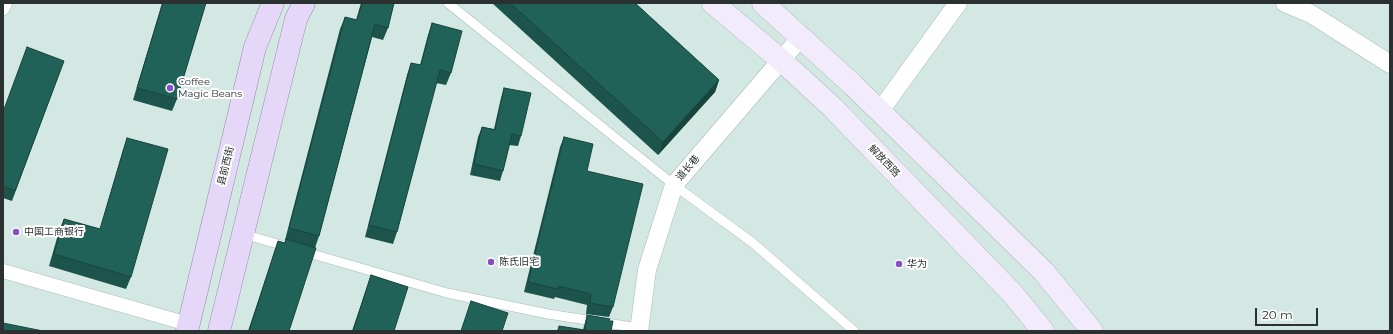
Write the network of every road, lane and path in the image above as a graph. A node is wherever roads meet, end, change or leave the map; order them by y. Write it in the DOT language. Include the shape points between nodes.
graph roads {
  1 [pos="5,3"];
  2 [pos="273,3"];
  3 [pos="304,3"];
  4 [pos="448,3"];
  5 [pos="713,3"];
  6 [pos="763,3"];
  7 [pos="958,3"];
  8 [pos="1285,3"];
  9 [pos="3,8"];
  10 [pos="801,37"];
  11 [pos="781,60"];
  12 [pos="1390,64"];
  13 [pos="880,111"];
  14 [pos="674,185"];
  15 [pos="243,234"];
  16 [pos="3,271"];
  17 [pos="188,328"];
  18 [pos="639,329"];
  19 [pos="219,331"];
  20 [pos="854,331"];
  21 [pos="1043,331"];
  22 [pos="1092,331"];
  1 -- 9 [label="street"];
  2 -- 17 [label="main road, 县前西街" via="255,47"];
  3 -- 15 [label="main road" via="296,19"];
  4 -- 14 [label="lane"];
  5 -- 11 [label="main road, 解放西路"];
  6 -- 10 [label="main road"];
  7 -- 13 [label="street"];
  8 -- 12 [label="street" via="1310,14"];
  10 -- 11 [label="street, 道长巷"];
  10 -- 13 [label="main road"];
  11 -- 14 [label="street, 道长巷"];
  11 -- 21 [label="main road, 解放西路" via="833,108 1012,293"];
  13 -- 22 [label="main road" via="1044,272"];
  14 -- 18 [label="street, 道长巷" via="647,270"];
  14 -- 20 [label="lane" via="753,243"];
  15 -- 18 [label="lane" via="447,293 548,314"];
  15 -- 19 [label="main road"];
  16 -- 17 [label="street"];
}
